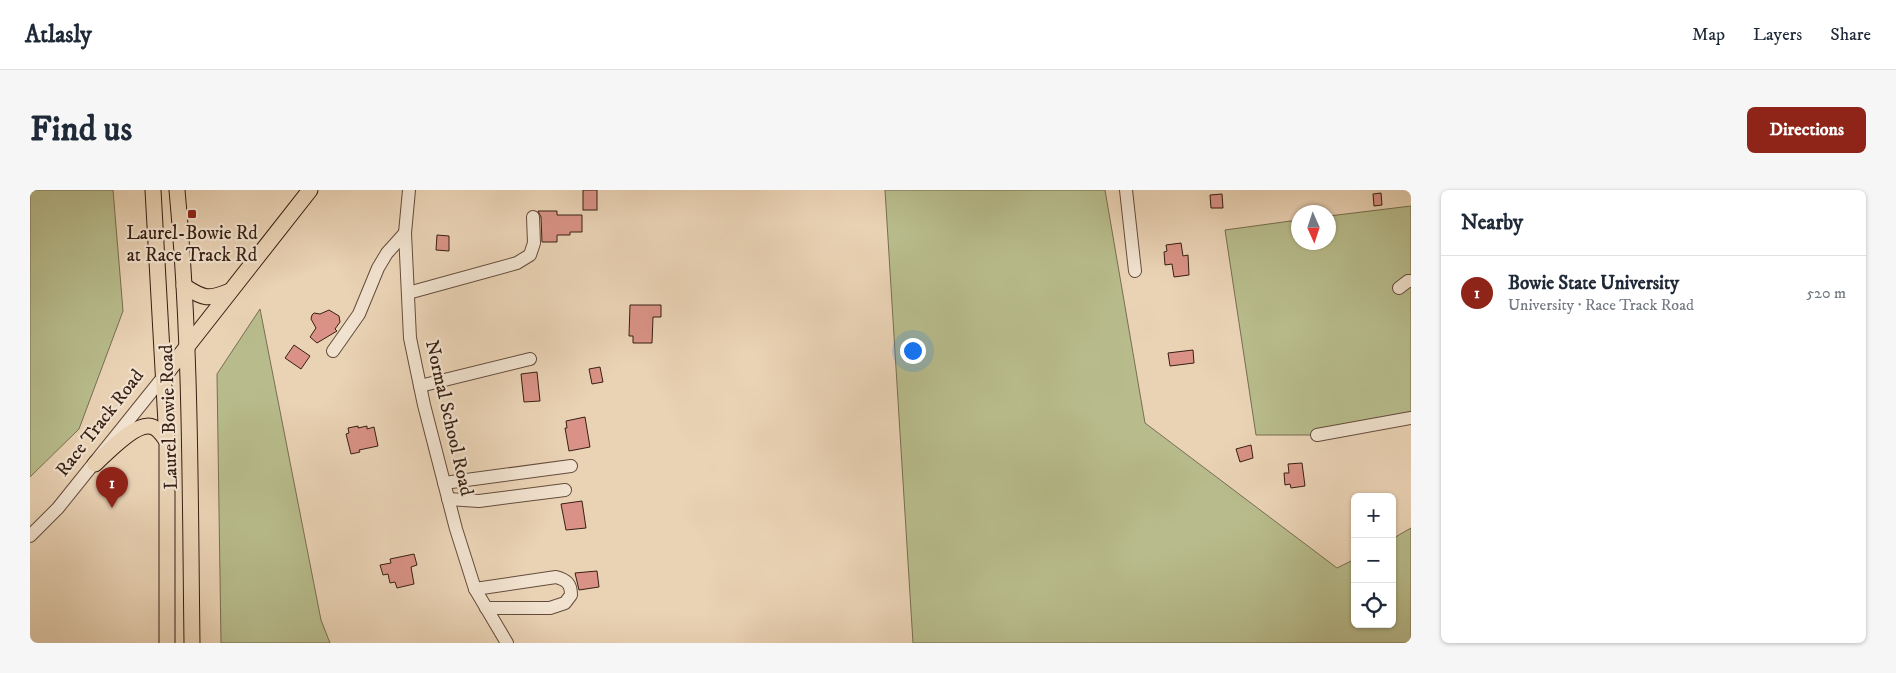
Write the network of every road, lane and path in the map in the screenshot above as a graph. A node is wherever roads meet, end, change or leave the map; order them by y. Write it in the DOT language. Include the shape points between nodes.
graph roads {
  1 [pos="153,190"];
  2 [pos="178,190"];
  3 [pos="310,190"];
  4 [pos="409,190"];
  5 [pos="1126,190"];
  6 [pos="533,217"];
  7 [pos="405,233"];
  8 [pos="1136,272"];
  9 [pos="1411,281"];
  10 [pos="184,286"];
  11 [pos="1399,288"];
  12 [pos="231,290"];
  13 [pos="408,293"];
  14 [pos="188,346"];
  15 [pos="333,351"];
  16 [pos="530,359"];
  17 [pos="164,376"];
  18 [pos="420,386"];
  19 [pos="1411,418"];
  20 [pos="1317,435"];
  21 [pos="166,441"];
  22 [pos="95,464"];
  23 [pos="571,466"];
  24 [pos="444,483"];
  25 [pos="565,490"];
  26 [pos="448,499"];
  27 [pos="30,536"];
  28 [pos="475,589"];
  29 [pos="486,608"];
  30 [pos="167,643"];
  31 [pos="192,643"];
  32 [pos="507,643"];
  1 -- 17 [label="main road, Laurel Bowie Road"];
  2 -- 10 [label="main road, Laurel Bowie Road"];
  3 -- 12 [label="main road, Race Track Road"];
  4 -- 7 [label="street, Normal School Road"];
  5 -- 8 [label="street"];
  6 -- 13 [label="street" via="534,243 530,255 517,264"];
  7 -- 13 [label="street, Normal School Road"];
  7 -- 15 [label="street" via="387,253 359,314"];
  9 -- 11 [label="street"];
  10 -- 12 [label="main road" via="201,297 214,298"];
  10 -- 14 [label="main road, Laurel Bowie Road"];
  12 -- 14 [label="main road, Race Track Road"];
  13 -- 18 [label="street, Normal School Road" via="410,338"];
  14 -- 17 [label="main road, Race Track Road"];
  14 -- 31 [label="main road, Laurel Bowie Road"];
  16 -- 18 [label="street"];
  17 -- 21 [label="main road, Laurel Bowie Road"];
  17 -- 22 [label="street, Race Track Road"];
  18 -- 24 [label="street, Normal School Road"];
  19 -- 20 [label="street"];
  21 -- 22 [label="main road" via="156,428 141,426"];
  21 -- 30 [label="main road, Laurel Bowie Road"];
  22 -- 27 [label="street, Race Track Road"];
  23 -- 24 [label="street"];
  24 -- 26 [label="street, Normal School Road"];
  25 -- 26 [label="street" via="479,502"];
  26 -- 28 [label="street, Normal School Road"];
  28 -- 29 [label="street, Normal School Road"];
  28 -- 29 [label="street" via="556,577 566,580 571,586 571,595 565,603 550,608"];
  29 -- 32 [label="street, Normal School Road"];
}
